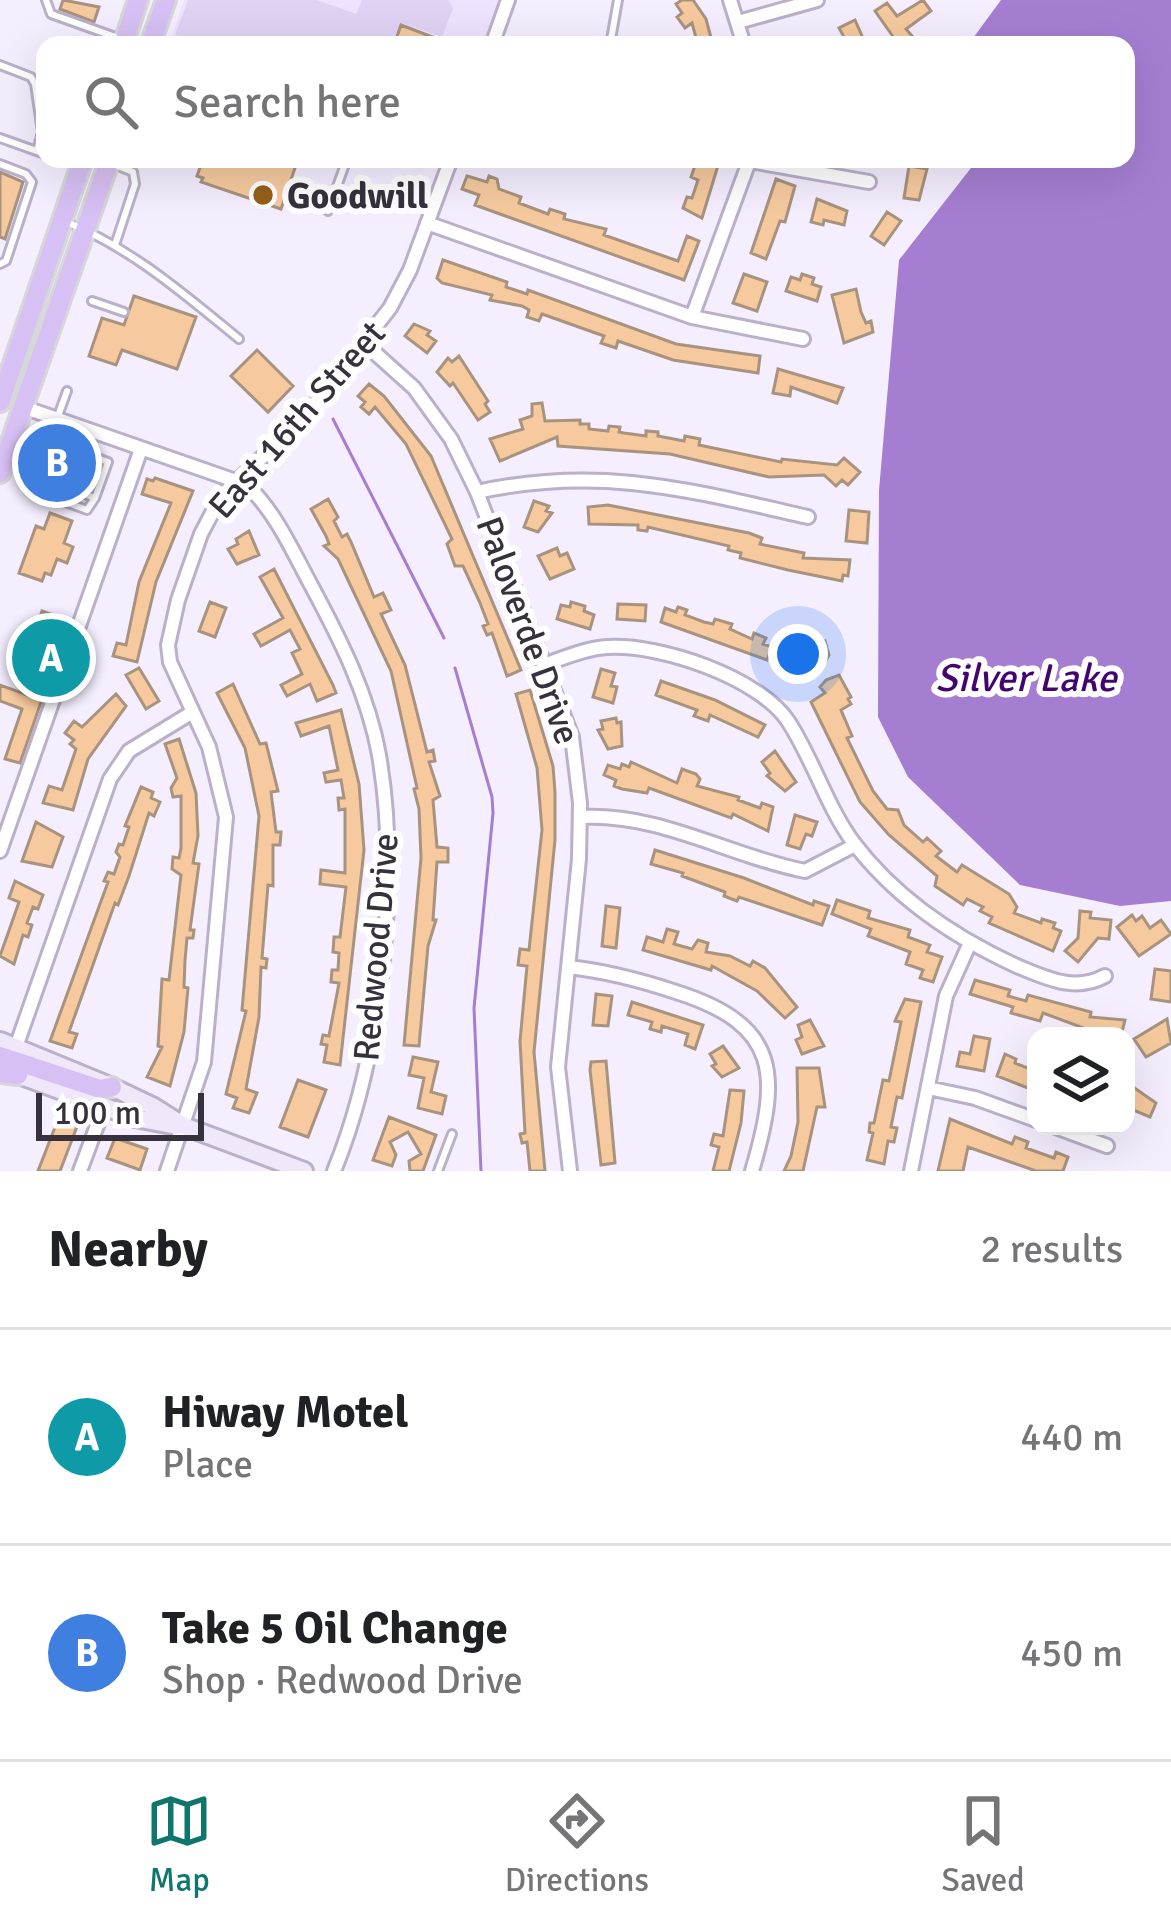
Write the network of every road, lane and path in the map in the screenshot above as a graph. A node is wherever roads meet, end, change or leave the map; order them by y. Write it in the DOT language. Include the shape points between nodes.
graph roads {
  1 [pos="46,0"];
  2 [pos="138,0"];
  3 [pos="166,0"];
  4 [pos="508,0"];
  5 [pos="618,0"];
  6 [pos="730,0"];
  7 [pos="818,0"];
  8 [pos="739,22"];
  9 [pos="106,36"];
  10 [pos="125,36"];
  11 [pos="153,36"];
  12 [pos="495,36"];
  13 [pos="612,36"];
  14 [pos="742,36"];
  15 [pos="0,65"];
  16 [pos="36,90"];
  17 [pos="0,138"];
  18 [pos="36,150"];
  19 [pos="0,164"];
  20 [pos="80,168"];
  21 [pos="108,168"];
  22 [pos="125,168"];
  23 [pos="344,168"];
  24 [pos="448,168"];
  25 [pos="747,168"];
  26 [pos="793,168"];
  27 [pos="869,182"];
  28 [pos="328,211"];
  29 [pos="63,220"];
  30 [pos="427,224"];
  31 [pos="86,230"];
  32 [pos="115,245"];
  33 [pos="0,264"];
  34 [pos="92,301"];
  35 [pos="124,312"];
  36 [pos="692,317"];
  37 [pos="239,339"];
  38 [pos="803,339"];
  39 [pos="364,344"];
  40 [pos="67,392"];
  41 [pos="0,403"];
  42 [pos="22,406"];
  43 [pos="57,419"];
  44 [pos="141,449"];
  45 [pos="52,454"];
  46 [pos="0,473"];
  47 [pos="232,481"];
  48 [pos="477,492"];
  49 [pos="95,498"];
  50 [pos="808,517"];
  51 [pos="546,664"];
  52 [pos="191,713"];
  53 [pos="8,808"];
  54 [pos="580,817"];
  55 [pos="855,844"];
  56 [pos="0,851"];
  57 [pos="969,945"];
  58 [pos="568,967"];
  59 [pos="1105,976"];
  60 [pos="5,1048"];
  61 [pos="4,1073"];
  62 [pos="112,1087"];
  63 [pos="928,1088"];
  64 [pos="104,1107"];
  65 [pos="1027,1117"];
  66 [pos="184,1126"];
  67 [pos="452,1134"];
  68 [pos="1077,1135"];
  69 [pos="1107,1146"];
  70 [pos="80,1171"];
  71 [pos="166,1171"];
  72 [pos="304,1171"];
  73 [pos="334,1171"];
  74 [pos="438,1171"];
  75 [pos="570,1171"];
  76 [pos="752,1171"];
  77 [pos="911,1171"];
  1 -- 9 [label="lane" via="51,14"];
  2 -- 10 [label="highway"];
  3 -- 11 [label="highway"];
  4 -- 12 [label="street"];
  5 -- 13 [label="lane"];
  6 -- 8 [label="street"];
  7 -- 8 [label="street"];
  8 -- 14 [label="street"];
  15 -- 16 [label="lane" via="31,77"];
  17 -- 18 [label="lane"];
  19 -- 33 [label="lane" via="32,182"];
  20 -- 29 [label="highway"];
  21 -- 31 [label="highway"];
  22 -- 32 [label="lane" via="135,184"];
  23 -- 28 [label="lane"];
  24 -- 30 [label="street, East 16th Street"];
  25 -- 36 [label="street"];
  26 -- 27 [label="street"];
  29 -- 31 [label="lane"];
  29 -- 41 [label="highway"];
  30 -- 36 [label="street"];
  30 -- 39 [label="street, East 16th Street" via="401,290"];
  31 -- 32 [label="lane"];
  31 -- 42 [label="highway"];
  32 -- 37 [label="lane"];
  34 -- 35 [label="lane"];
  36 -- 38 [label="street"];
  39 -- 47 [label="street, East 16th Street" via="303,419"];
  39 -- 48 [label="street, Paloverde Drive" via="415,388"];
  40 -- 43 [label="lane"];
  42 -- 43 [label="street, Redwood Drive"];
  42 -- 46 [label="highway"];
  43 -- 44 [label="street, Redwood Drive"];
  44 -- 47 [label="street, Redwood Drive"];
  44 -- 53 [label="street"];
  45 -- 49 [label="lane" via="58,444 108,462"];
  47 -- 52 [label="street, East 16th Street" via="200,534 170,631 170,662"];
  47 -- 73 [label="street, Redwood Drive" via="265,502 320,601 379,752 387,863 375,1011 356,1112"];
  48 -- 50 [label="street" via="610,478"];
  48 -- 51 [label="street, Paloverde Drive"];
  49 -- 49 [label="lane" via="87,510 44,494 44,477"];
  51 -- 54 [label="street, Paloverde Drive" via="572,737"];
  51 -- 55 [label="street" via="592,649 638,649 754,689 790,725"];
  52 -- 60 [label="street" via="129,751 110,779"];
  52 -- 66 [label="street, East 16th Street" via="220,782 226,836 206,1047"];
  53 -- 56 [label="street"];
  54 -- 55 [label="street" via="658,824 806,872"];
  54 -- 58 [label="street, Paloverde Drive"];
  55 -- 57 [label="street"];
  57 -- 59 [label="street" via="1056,982 1090,984"];
  57 -- 63 [label="street" via="949,984"];
  58 -- 75 [label="street, Paloverde Drive" via="558,1067"];
  58 -- 76 [label="street" via="626,976 740,1020 763,1054 770,1095"];
  60 -- 62 [label="highway"];
  61 -- 64 [label="main road"];
  62 -- 66 [label="main road"];
  63 -- 65 [label="street"];
  63 -- 77 [label="street"];
  64 -- 66 [label="main road"];
  64 -- 70 [label="street"];
  66 -- 71 [label="street, East 16th Street"];
  66 -- 72 [label="main road"];
  67 -- 74 [label="lane"];
  68 -- 69 [label="street"];
}
